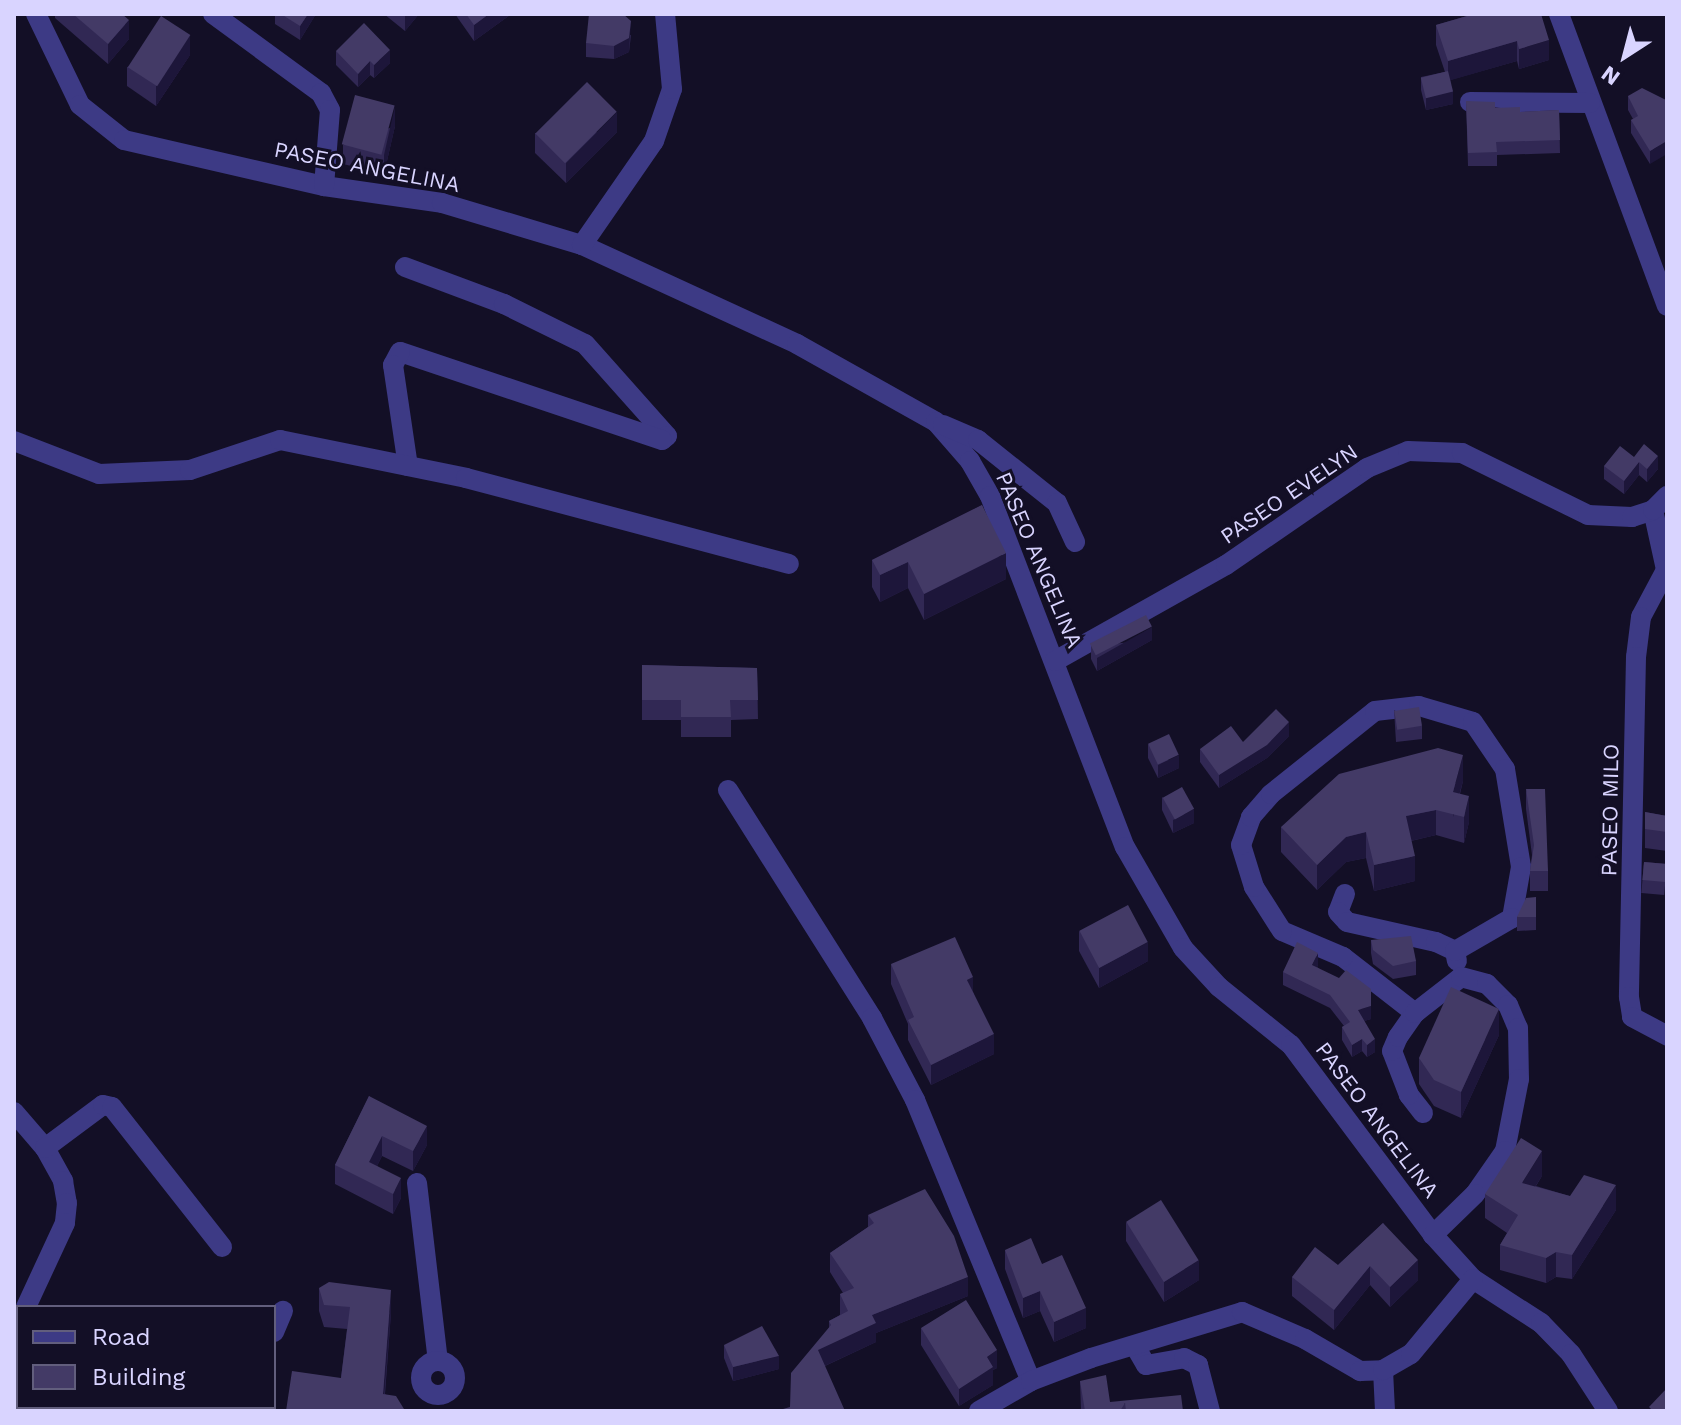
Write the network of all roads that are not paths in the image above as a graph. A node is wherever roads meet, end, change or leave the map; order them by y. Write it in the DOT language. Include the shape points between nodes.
graph roads {
  1 [pos="36,14"];
  2 [pos="213,14"];
  3 [pos="665,14"];
  4 [pos="1559,14"];
  5 [pos="1468,102"];
  6 [pos="1590,103"];
  7 [pos="324,186"];
  8 [pos="582,245"];
  9 [pos="405,267"];
  10 [pos="1667,306"];
  11 [pos="936,422"];
  12 [pos="14,441"];
  13 [pos="408,466"];
  14 [pos="1660,503"];
  15 [pos="1075,542"];
  16 [pos="789,564"];
  17 [pos="1666,572"];
  18 [pos="1055,661"];
  19 [pos="728,790"];
  20 [pos="1345,894"];
  21 [pos="1455,951"];
  22 [pos="1461,977"];
  23 [pos="1415,1013"];
  24 [pos="1667,1036"];
  25 [pos="14,1112"];
  26 [pos="1423,1113"];
  27 [pos="45,1148"];
  28 [pos="417,1183"];
  29 [pos="1433,1235"];
  30 [pos="222,1247"];
  31 [pos="1473,1279"];
  32 [pos="25,1305"];
  33 [pos="283,1311"];
  34 [pos="276,1327"];
  35 [pos="1135,1346"];
  36 [pos="438,1361"];
  37 [pos="1383,1370"];
  38 [pos="1031,1381"];
  39 [pos="454,1402"];
  40 [pos="979,1411"];
  41 [pos="1210,1411"];
  42 [pos="1385,1411"];
  43 [pos="1608,1411"];
  1 -- 7 [label="street, PASEO ANGELINA" via="80,105 124,140"];
  2 -- 7 [label="street" via="321,93 330,110"];
  3 -- 8 [label="street" via="672,89 654,141"];
  4 -- 6 [label="street"];
  5 -- 6 [label="street"];
  6 -- 10 [label="street"];
  7 -- 8 [label="street, PASEO ANGELINA" via="442,203"];
  8 -- 11 [label="street, PASEO ANGELINA" via="797,344"];
  9 -- 13 [label="street" via="518,310 585,344 667,436 662,440 400,352 393,365"];
  11 -- 15 [label="street" via="978,440 1057,503"];
  11 -- 18 [label="street, PASEO ANGELINA" via="970,461 990,496"];
  12 -- 13 [label="street" via="99,474 190,470 280,440"];
  13 -- 16 [label="street"];
  14 -- 17 [label="street"];
  14 -- 18 [label="street, PASEO EVELYN" via="1632,517 1588,515 1462,453 1408,451 1367,468 1226,565"];
  17 -- 24 [label="street, PASEO MILO" via="1641,617 1636,657 1629,997 1632,1017"];
  18 -- 29 [label="street, PASEO ANGELINA" via="1125,847 1174,935 1219,987 1291,1045"];
  19 -- 38 [label="street" via="872,1018 915,1100"];
  20 -- 21 [label="street" via="1338,912 1347,922"];
  21 -- 22 [label="street"];
  21 -- 23 [label="street" via="1512,918 1521,867 1505,769 1473,722 1419,706 1375,711 1271,794 1251,817 1241,845 1254,887 1282,931 1343,957"];
  22 -- 23 [label="street"];
  22 -- 29 [label="street" via="1487,984 1508,1005 1518,1028 1519,1079 1505,1151 1475,1194"];
  23 -- 26 [label="street" via="1392,1051 1409,1095"];
  25 -- 27 [label="street"];
  27 -- 30 [label="street" via="103,1105 112,1107"];
  27 -- 32 [label="street" via="63,1181 65,1223"];
  28 -- 36 [label="street"];
  29 -- 31 [label="street, PASEO ANGELINA"];
  31 -- 37 [label="street" via="1411,1354"];
  31 -- 43 [label="street, PASEO ANGELINA" via="1541,1323 1571,1354"];
  33 -- 34 [label="street"];
  35 -- 37 [label="street" via="1242,1312 1293,1333 1360,1371"];
  35 -- 38 [label="street"];
  35 -- 41 [label="street" via="1146,1365 1184,1358 1198,1365"];
  36 -- 39 [label="street" via="455,1372"];
  36 -- 39 [label="street" via="427,1364 421,1384"];
  37 -- 42 [label="street"];
  38 -- 40 [label="street"];
}
